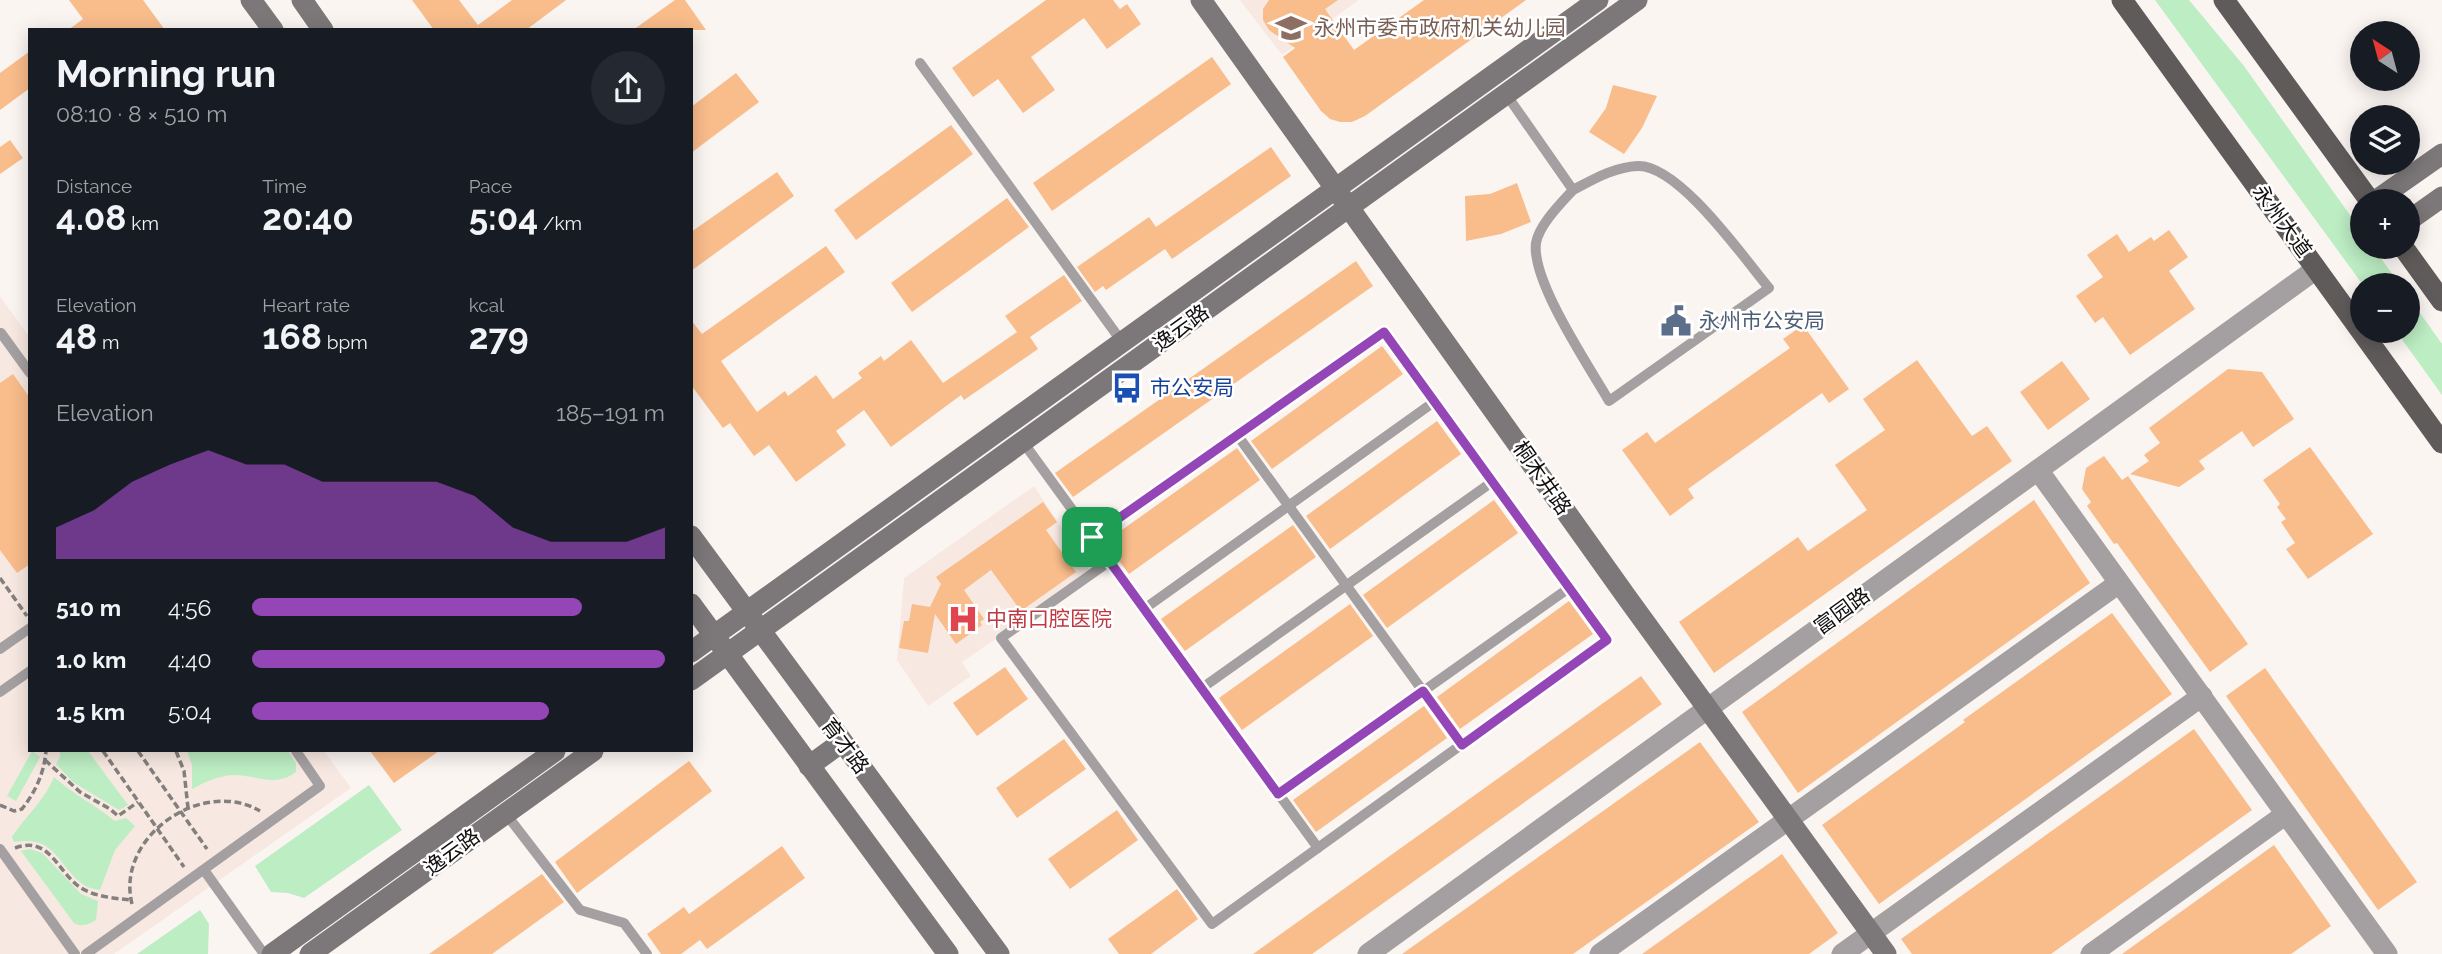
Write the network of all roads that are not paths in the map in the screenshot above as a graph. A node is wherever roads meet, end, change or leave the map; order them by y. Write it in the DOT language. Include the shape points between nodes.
graph roads {
  1 [pos="251,0"];
  2 [pos="302,0"];
  3 [pos="1201,0"];
  4 [pos="1598,0"];
  5 [pos="1637,0"];
  6 [pos="2122,0"];
  7 [pos="2224,2"];
  8 [pos="272,28"];
  9 [pos="322,28"];
  10 [pos="920,63"];
  11 [pos="1506,94"];
  12 [pos="2442,154"];
  13 [pos="1337,188"];
  14 [pos="2364,189"];
  15 [pos="2391,189"];
  16 [pos="1573,190"];
  17 [pos="2442,197"];
  18 [pos="1350,206"];
  19 [pos="2420,213"];
  20 [pos="2412,259"];
  21 [pos="2316,269"];
  22 [pos="2442,301"];
  23 [pos="1,332"];
  24 [pos="1122,342"];
  25 [pos="28,370"];
  26 [pos="1434,402"];
  27 [pos="1238,436"];
  28 [pos="1023,442"];
  29 [pos="2442,443"];
  30 [pos="2038,470"];
  31 [pos="1492,482"];
  32 [pos="1288,506"];
  33 [pos="1092,537"];
  34 [pos="693,539"];
  35 [pos="1110,562"];
  36 [pos="2119,583"];
  37 [pos="1346,586"];
  38 [pos="1569,588"];
  39 [pos="693,607"];
  40 [pos="1144,609"];
  41 [pos="747,613"];
  42 [pos="28,629"];
  43 [pos="760,631"];
  44 [pos="714,636"];
  45 [pos="0,649"];
  46 [pos="693,651"];
  47 [pos="727,654"];
  48 [pos="28,672"];
  49 [pos="693,679"];
  50 [pos="1202,688"];
  51 [pos="1423,691"];
  52 [pos="0,692"];
  53 [pos="2202,696"];
  54 [pos="1707,708"];
  55 [pos="842,742"];
  56 [pos="1462,745"];
  57 [pos="297,752"];
  58 [pos="554,752"];
  59 [pos="592,752"];
  60 [pos="809,766"];
  61 [pos="1278,794"];
  62 [pos="506,814"];
  63 [pos="2286,814"];
  64 [pos="1788,819"];
  65 [pos="1318,848"];
  66 [pos="2,851"];
  67 [pos="204,870"];
  68 [pos="1871,933"];
  69 [pos="1381,950"];
  70 [pos="75,954"];
  71 [pos="86,954"];
  72 [pos="264,954"];
  73 [pos="272,954"];
  74 [pos="310,954"];
  75 [pos="647,954"];
  76 [pos="948,954"];
  77 [pos="999,954"];
  78 [pos="1600,954"];
  79 [pos="1842,954"];
  80 [pos="1886,954"];
  81 [pos="2091,954"];
  82 [pos="2386,954"];
  1 -- 8 [label="street"];
  2 -- 9 [label="street"];
  3 -- 13 [label="street, 桐木井路"];
  4 -- 13 [label="street, 逸云路"];
  5 -- 11 [label="street, 逸云路"];
  6 -- 21 [label="main road, 永州大道"];
  7 -- 14 [label="main road"];
  10 -- 24 [label="lane"];
  11 -- 16 [label="lane"];
  11 -- 18 [label="street, 逸云路"];
  12 -- 15 [label="street"];
  13 -- 18 [label="street, 桐木井路"];
  13 -- 24 [label="street, 逸云路"];
  16 -- 16 [label="lane" via="1550,216 1536,242 1538,268 1609,401 1769,288 1687,190 1668,175 1640,165 1607,172"];
  17 -- 19 [label="street"];
  18 -- 28 [label="street, 逸云路"];
  18 -- 54 [label="street, 桐木井路"];
  20 -- 22 [label="main road"];
  21 -- 29 [label="main road, 永州大道"];
  21 -- 30 [label="street, 富园路"];
  23 -- 25 [label="lane"];
  24 -- 41 [label="street, 逸云路"];
  26 -- 27 [label="lane" via="1384,332"];
  26 -- 31 [label="lane"];
  26 -- 32 [label="lane"];
  27 -- 32 [label="lane"];
  27 -- 33 [label="lane"];
  28 -- 33 [label="lane"];
  28 -- 43 [label="street, 逸云路"];
  30 -- 36 [label="street"];
  30 -- 54 [label="street, 富园路"];
  31 -- 37 [label="lane"];
  31 -- 38 [label="lane"];
  32 -- 37 [label="lane"];
  32 -- 40 [label="lane"];
  33 -- 35 [label="lane"];
  34 -- 41 [label="street, 育才路"];
  35 -- 40 [label="lane"];
  35 -- 65 [label="lane" via="1001,638 1212,924"];
  36 -- 53 [label="street"];
  36 -- 64 [label="street"];
  37 -- 50 [label="lane"];
  37 -- 51 [label="lane"];
  38 -- 51 [label="lane"];
  38 -- 56 [label="lane" via="1607,640"];
  39 -- 44 [label="street, 育才路"];
  40 -- 50 [label="lane"];
  41 -- 43 [label="street, 育才路"];
  41 -- 44 [label="street, 逸云路"];
  42 -- 45 [label="lane"];
  43 -- 47 [label="street, 逸云路"];
  43 -- 55 [label="street, 育才路"];
  44 -- 46 [label="street, 逸云路"];
  44 -- 47 [label="street, 育才路"];
  47 -- 49 [label="street, 逸云路"];
  47 -- 60 [label="street, 育才路"];
  48 -- 52 [label="lane"];
  50 -- 61 [label="lane"];
  51 -- 56 [label="lane"];
  51 -- 61 [label="lane"];
  53 -- 63 [label="street"];
  53 -- 68 [label="street"];
  54 -- 64 [label="street, 桐木井路"];
  54 -- 69 [label="street, 富园路"];
  55 -- 60 [label="street"];
  55 -- 77 [label="street, 育才路"];
  56 -- 65 [label="lane"];
  57 -- 67 [label="lane" via="320,786"];
  58 -- 73 [label="street, 逸云路"];
  59 -- 62 [label="street, 逸云路"];
  60 -- 76 [label="street, 育才路"];
  61 -- 65 [label="lane"];
  62 -- 74 [label="street, 逸云路"];
  62 -- 75 [label="lane" via="580,910 624,923"];
  63 -- 81 [label="street"];
  63 -- 82 [label="street"];
  64 -- 68 [label="street, 桐木井路"];
  64 -- 78 [label="street"];
  66 -- 70 [label="lane"];
  67 -- 71 [label="lane"];
  67 -- 72 [label="lane"];
  68 -- 79 [label="street"];
  68 -- 80 [label="street, 桐木井路"];
}
